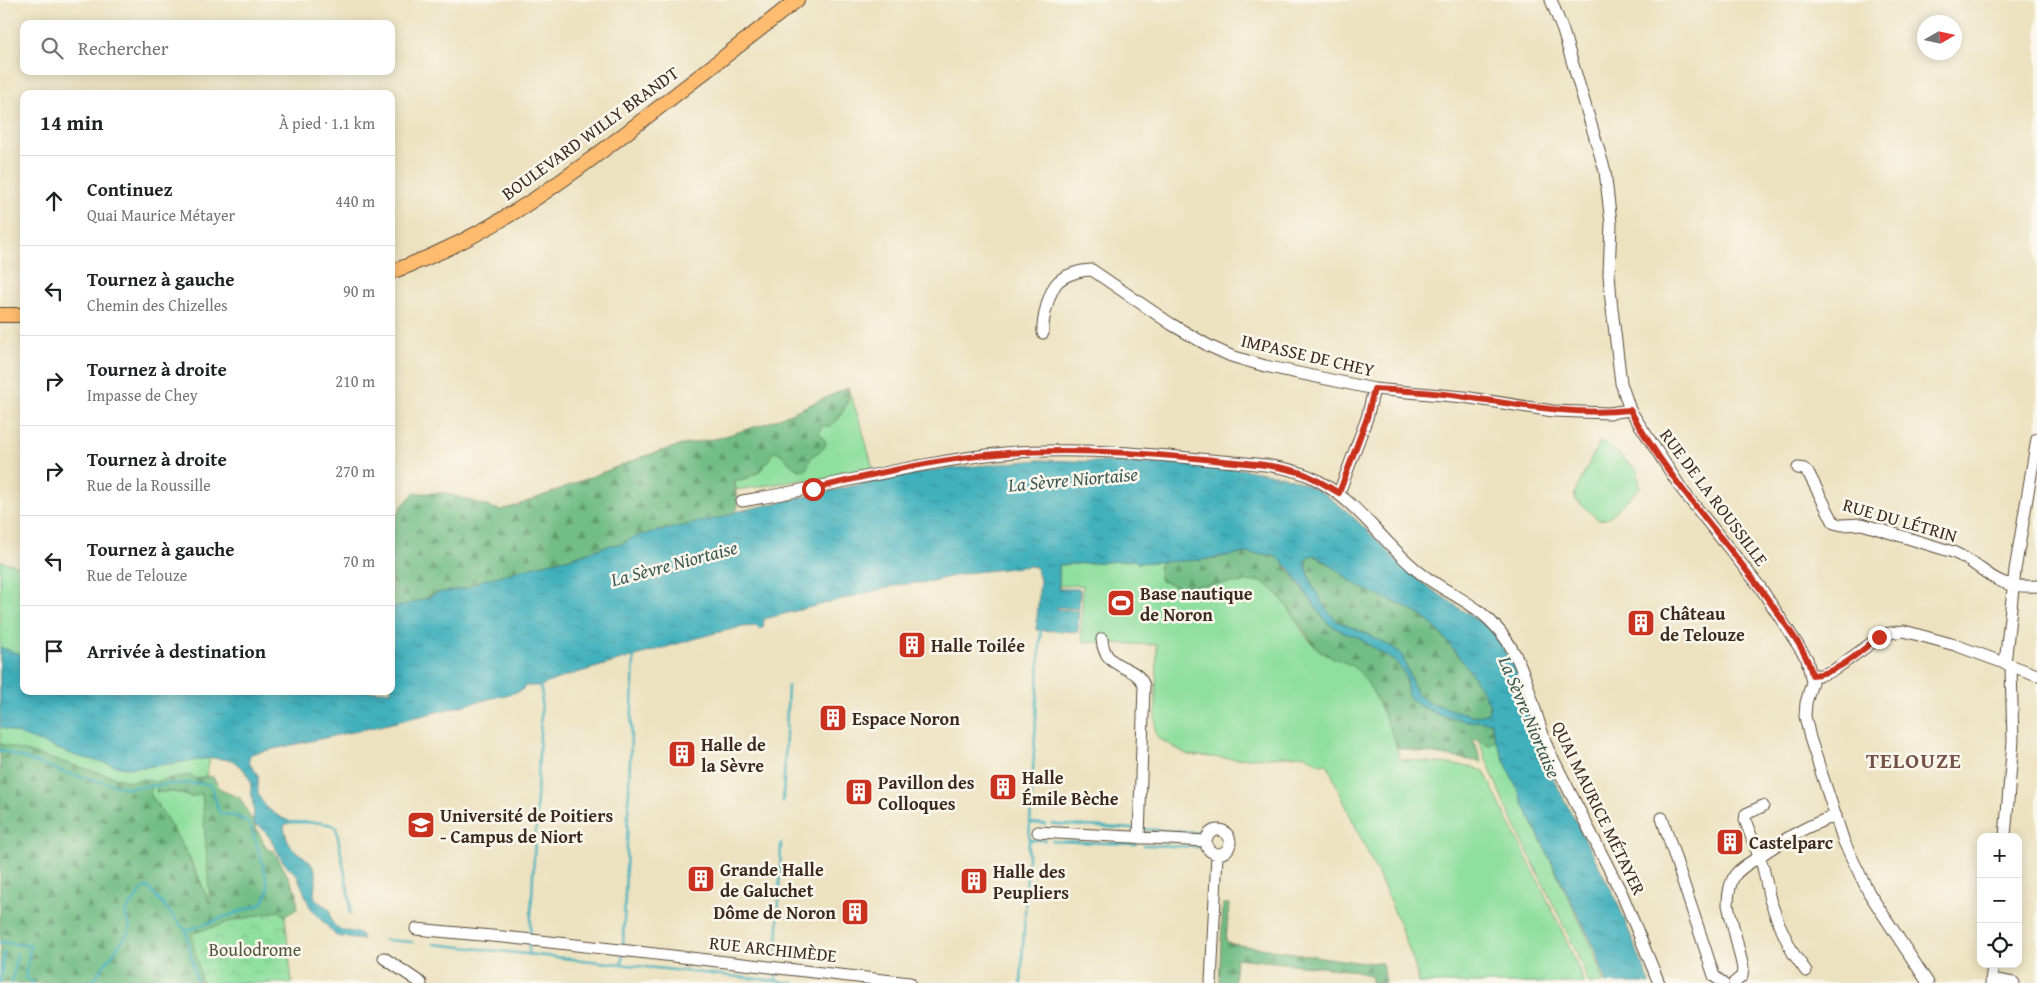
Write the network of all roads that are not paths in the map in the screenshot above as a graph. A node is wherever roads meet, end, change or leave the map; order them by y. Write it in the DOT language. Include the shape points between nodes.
graph roads {
  1 [pos="797,0"];
  2 [pos="1551,0"];
  3 [pos="395,270"];
  4 [pos="0,315"];
  5 [pos="20,315"];
  6 [pos="1043,333"];
  7 [pos="1374,389"];
  8 [pos="1630,410"];
  9 [pos="2037,439"];
  10 [pos="1798,468"];
  11 [pos="1339,493"];
  12 [pos="742,501"];
  13 [pos="2013,585"];
  14 [pos="2037,586"];
  15 [pos="1102,639"];
  16 [pos="2008,666"];
  17 [pos="1812,675"];
  18 [pos="2037,675"];
  19 [pos="1763,806"];
  20 [pos="1836,816"];
  21 [pos="1662,818"];
  22 [pos="1038,832"];
  23 [pos="2005,833"];
  24 [pos="1139,838"];
  25 [pos="1206,841"];
  26 [pos="1217,854"];
  27 [pos="1759,857"];
  28 [pos="416,929"];
  29 [pos="384,958"];
  30 [pos="1993,968"];
  31 [pos="1806,971"];
  32 [pos="1991,981"];
  33 [pos="421,983"];
  34 [pos="910,983"];
  35 [pos="1211,983"];
  36 [pos="1659,983"];
  37 [pos="1723,983"];
  38 [pos="1734,983"];
  39 [pos="1928,983"];
  40 [pos="2014,983"];
  1 -- 3 [label="main road, BOULEVARD WILLY BRANDT" via="548,192 476,235"];
  2 -- 8 [label="street, RUE DE LA ROUSSILLE" via="1605,171 1611,223 1611,300 1622,383"];
  4 -- 5 [label="main road"];
  6 -- 7 [label="street, IMPASSE DE CHEY" via="1043,321 1057,284 1076,273 1092,270 1172,324 1231,356"];
  7 -- 8 [label="street, IMPASSE DE CHEY" via="1464,397 1553,411"];
  7 -- 11 [label="street" via="1367,418"];
  8 -- 17 [label="street, RUE DE LA ROUSSILLE" via="1683,491 1760,587 1802,650"];
  9 -- 13 [label="street"];
  10 -- 13 [label="street, RUE DU LÉTRIN" via="1810,474 1834,523 1869,526 1953,552 1991,578"];
  11 -- 12 [label="street, QUAI MAURICE MÉTAYER" via="1300,473 1257,464 1164,455 1032,452 929,464"];
  11 -- 36 [label="street, QUAI MAURICE MÉTAYER" via="1368,518 1425,578 1478,610 1507,641 1521,663 1548,749 1622,894"];
  13 -- 14 [label="street"];
  13 -- 16 [label="street"];
  15 -- 24 [label="street" via="1103,649 1109,658 1140,677 1144,686"];
  16 -- 17 [label="street" via="1955,645 1896,631 1879,637 1834,670"];
  16 -- 18 [label="street"];
  16 -- 23 [label="street" via="2013,741"];
  17 -- 20 [label="street" via="1805,716"];
  19 -- 27 [label="street" via="1745,817"];
  20 -- 27 [label="street" via="1790,835"];
  20 -- 39 [label="street" via="1844,842 1869,893"];
  21 -- 37 [label="street" via="1714,976"];
  22 -- 24 [label="street"];
  24 -- 25 [label="street"];
  25 -- 26 [label="street" via="1208,849"];
  25 -- 26 [label="street" via="1214,830 1228,834 1230,846"];
  26 -- 35 [label="street"];
  27 -- 31 [label="street" via="1779,924"];
  27 -- 38 [label="street" via="1741,869 1730,887 1728,905 1742,968 1742,976"];
  28 -- 34 [label="street, RUE ARCHIMÈDE"];
  29 -- 33 [label="street"];
  30 -- 32 [label="street"];
  32 -- 40 [label="street"];
}
